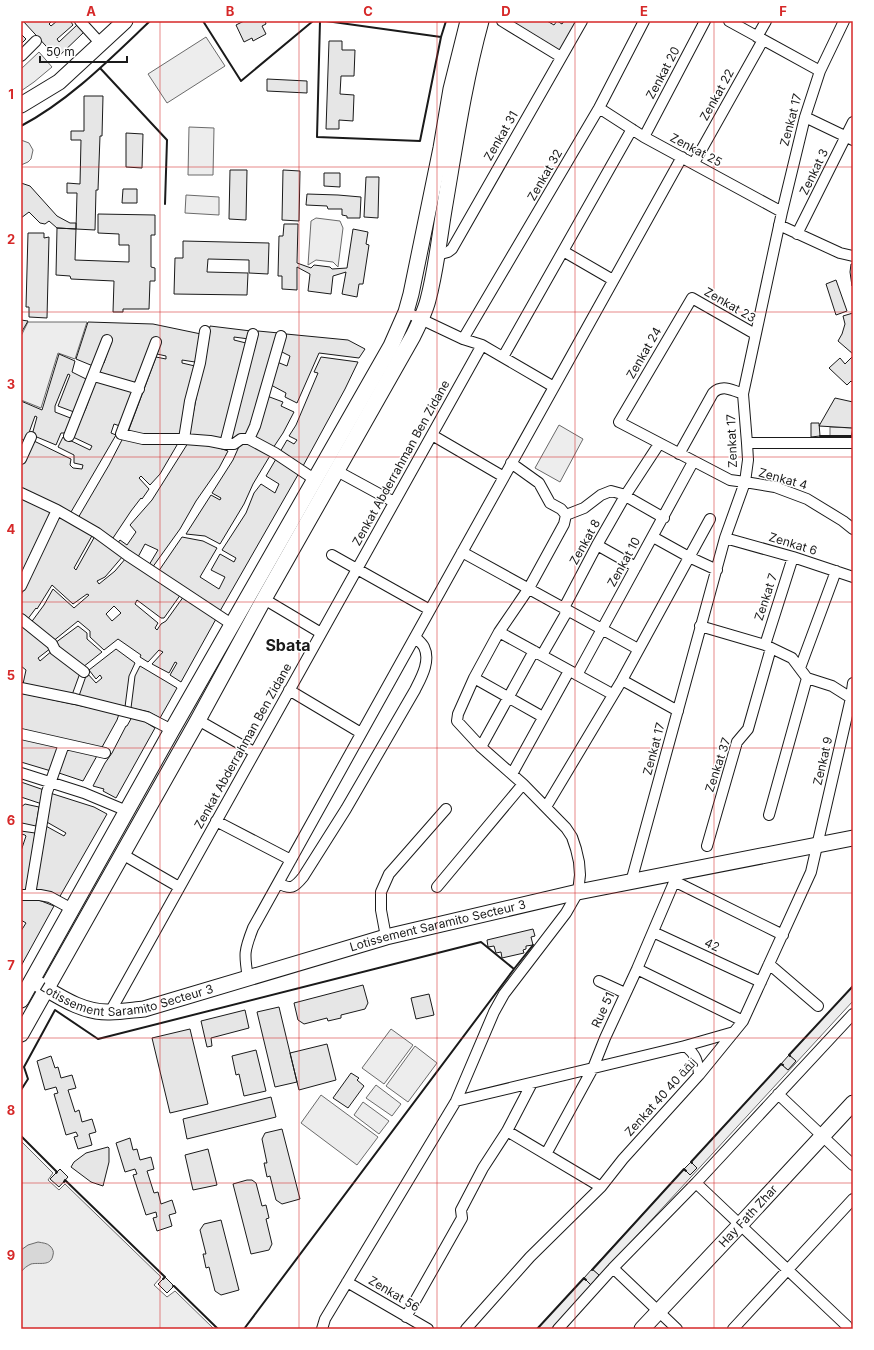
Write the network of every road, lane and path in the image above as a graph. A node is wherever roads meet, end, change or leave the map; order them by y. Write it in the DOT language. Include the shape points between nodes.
graph roads {
  1 [pos="80,21"];
  2 [pos="125,21"];
  3 [pos="468,21"];
  4 [pos="481,21"];
  5 [pos="502,21"];
  6 [pos="582,21"];
  7 [pos="644,21"];
  8 [pos="705,21"];
  9 [pos="729,21"];
  10 [pos="766,21"];
  11 [pos="844,21"];
  12 [pos="760,39"];
  13 [pos="36,41"];
  14 [pos="101,44"];
  15 [pos="21,56"];
  16 [pos="561,57"];
  17 [pos="820,71"];
  18 [pos="21,105"];
  19 [pos="599,108"];
  20 [pos="804,117"];
  21 [pos="853,122"];
  22 [pos="632,129"];
  23 [pos="644,137"];
  24 [pos="849,138"];
  25 [pos="682,157"];
  26 [pos="694,163"];
  27 [pos="782,212"];
  28 [pos="779,225"];
  29 [pos="798,234"];
  30 [pos="563,251"];
  31 [pos="437,255"];
  32 [pos="853,256"];
  33 [pos="613,280"];
  34 [pos="692,298"];
  35 [pos="406,312"];
  36 [pos="421,319"];
  37 [pos="205,331"];
  38 [pos="253,334"];
  39 [pos="755,334"];
  40 [pos="281,336"];
  41 [pos="463,338"];
  42 [pos="107,340"];
  43 [pos="156,342"];
  44 [pos="482,345"];
  45 [pos="503,357"];
  46 [pos="94,376"];
  47 [pos="554,387"];
  48 [pos="139,389"];
  49 [pos="743,394"];
  50 [pos="619,422"];
  51 [pos="432,435"];
  52 [pos="69,436"];
  53 [pos="31,437"];
  54 [pos="184,439"];
  55 [pos="249,439"];
  56 [pos="747,443"];
  57 [pos="853,443"];
  58 [pos="225,444"];
  59 [pos="659,444"];
  60 [pos="679,454"];
  61 [pos="21,459"];
  62 [pos="693,462"];
  63 [pos="512,463"];
  64 [pos="336,471"];
  65 [pos="504,477"];
  66 [pos="314,479"];
  67 [pos="745,482"];
  68 [pos="21,493"];
  69 [pos="625,496"];
  70 [pos="394,502"];
  71 [pos="57,510"];
  72 [pos="566,515"];
  73 [pos="664,518"];
  74 [pos="710,519"];
  75 [pos="853,529"];
  76 [pos="653,537"];
  77 [pos="725,538"];
  78 [pos="597,545"];
  79 [pos="462,552"];
  80 [pos="332,555"];
  81 [pos="689,557"];
  82 [pos="793,557"];
  83 [pos="636,567"];
  84 [pos="356,569"];
  85 [pos="717,570"];
  86 [pos="836,571"];
  87 [pos="853,577"];
  88 [pos="21,586"];
  89 [pos="529,588"];
  90 [pos="264,599"];
  91 [pos="565,609"];
  92 [pos="430,610"];
  93 [pos="21,619"];
  94 [pos="233,625"];
  95 [pos="700,626"];
  96 [pos="602,629"];
  97 [pos="499,632"];
  98 [pos="321,633"];
  99 [pos="415,637"];
  100 [pos="768,647"];
  101 [pos="638,649"];
  102 [pos="538,653"];
  103 [pos="800,668"];
  104 [pos="84,672"];
  105 [pos="573,673"];
  106 [pos="474,678"];
  107 [pos="807,678"];
  108 [pos="622,680"];
  109 [pos="853,683"];
  110 [pos="21,688"];
  111 [pos="289,690"];
  112 [pos="612,694"];
  113 [pos="508,698"];
  114 [pos="851,698"];
  115 [pos="678,711"];
  116 [pos="543,717"];
  117 [pos="198,720"];
  118 [pos="172,730"];
  119 [pos="21,734"];
  120 [pos="361,734"];
  121 [pos="64,744"];
  122 [pos="481,747"];
  123 [pos="254,752"];
  124 [pos="106,753"];
  125 [pos="21,773"];
  126 [pos="512,774"];
  127 [pos="50,782"];
  128 [pos="523,784"];
  129 [pos="546,807"];
  130 [pos="446,809"];
  131 [pos="127,811"];
  132 [pos="769,815"];
  133 [pos="216,821"];
  134 [pos="853,838"];
  135 [pos="817,845"];
  136 [pos="708,846"];
  137 [pos="122,854"];
  138 [pos="290,860"];
  139 [pos="676,877"];
  140 [pos="631,882"];
  141 [pos="278,883"];
  142 [pos="437,886"];
  143 [pos="179,887"];
  144 [pos="578,892"];
  145 [pos="25,895"];
  146 [pos="72,909"];
  147 [pos="653,932"];
  148 [pos="783,935"];
  149 [pos="386,938"];
  150 [pos="769,964"];
  151 [pos="637,969"];
  152 [pos="248,978"];
  153 [pos="32,980"];
  154 [pos="599,981"];
  155 [pos="761,982"];
  156 [pos="46,989"];
  157 [pos="625,993"];
  158 [pos="21,1000"];
  159 [pos="818,1006"];
  160 [pos="110,1012"];
  161 [pos="853,1014"];
  162 [pos="743,1021"];
  163 [pos="734,1032"];
  164 [pos="21,1034"];
  165 [pos="685,1046"];
  166 [pos="593,1068"];
  167 [pos="699,1075"];
  168 [pos="532,1082"];
  169 [pos="778,1094"];
  170 [pos="456,1101"];
  171 [pos="853,1103"];
  172 [pos="507,1131"];
  173 [pos="822,1136"];
  174 [pos="546,1154"];
  175 [pos="853,1165"];
  176 [pos="696,1183"];
  177 [pos="601,1187"];
  178 [pos="853,1199"];
  179 [pos="740,1225"];
  180 [pos="613,1268"];
  181 [pos="787,1269"];
  182 [pos="347,1282"];
  183 [pos="658,1311"];
  184 [pos="406,1317"];
  185 [pos="847,1326"];
  186 [pos="322,1329"];
  187 [pos="428,1329"];
  188 [pos="466,1329"];
  189 [pos="558,1329"];
  190 [pos="642,1329"];
  191 [pos="677,1329"];
  192 [pos="733,1329"];
  1 -- 14 [label="street"];
  2 -- 14 [label="main road"];
  3 -- 35 [label="main road" via="451,89 418,266"];
  4 -- 31 [label="main road" via="464,91"];
  5 -- 16 [label="street"];
  6 -- 16 [label="street, Zenkat 31"];
  7 -- 19 [label="street, Zenkat 32"];
  8 -- 23 [label="street, Zenkat 20"];
  9 -- 12 [label="street"];
  10 -- 12 [label="street, Zenkat 22"];
  11 -- 17 [label="street, Zenkat 17"];
  12 -- 17 [label="street"];
  12 -- 26 [label="street, Zenkat 22"];
  13 -- 15 [label="street"];
  14 -- 18 [label="main road" via="59,82"];
  16 -- 31 [label="street, Zenkat 31" via="452,249"];
  17 -- 20 [label="street, Zenkat 17"];
  19 -- 22 [label="street, Zenkat 25"];
  19 -- 41 [label="street, Zenkat 32"];
  20 -- 24 [label="street"];
  20 -- 27 [label="street, Zenkat 17"];
  21 -- 24 [label="street, Zenkat 3"];
  22 -- 23 [label="street, Zenkat 25"];
  22 -- 30 [label="street"];
  23 -- 25 [label="street, Zenkat 25"];
  24 -- 29 [label="street, Zenkat 3"];
  25 -- 26 [label="street, Zenkat 25"];
  25 -- 33 [label="street"];
  26 -- 27 [label="street, Zenkat 25"];
  27 -- 28 [label="street, Zenkat 17"];
  28 -- 29 [label="street"];
  28 -- 39 [label="street, Zenkat 17"];
  29 -- 32 [label="street"];
  30 -- 33 [label="street"];
  30 -- 45 [label="street"];
  31 -- 36 [label="main road" via="428,300"];
  33 -- 47 [label="street"];
  34 -- 39 [label="street, Zenkat 23"];
  34 -- 50 [label="street, Zenkat 24"];
  35 -- 36 [label="street"];
  35 -- 66 [label="main road" via="390,346"];
  36 -- 41 [label="street"];
  36 -- 64 [label="main road"];
  37 -- 54 [label="street"];
  38 -- 58 [label="street"];
  39 -- 49 [label="street, Zenkat 17"];
  40 -- 55 [label="street"];
  41 -- 44 [label="street"];
  42 -- 46 [label="street"];
  43 -- 48 [label="street"];
  44 -- 45 [label="street"];
  44 -- 51 [label="street, Zenkat Abderrahman Ben Zidane"];
  45 -- 47 [label="street"];
  46 -- 48 [label="street"];
  46 -- 52 [label="street"];
  47 -- 63 [label="street"];
  48 -- 54 [label="street" via="122,434 143,439"];
  49 -- 56 [label="street, Zenkat 17"];
  49 -- 60 [label="street" via="725,388 716,390"];
  50 -- 59 [label="street, Zenkat 4"];
  51 -- 65 [label="street"];
  51 -- 70 [label="street, Zenkat Abderrahman Ben Zidane"];
  53 -- 61 [label="street"];
  54 -- 58 [label="street"];
  55 -- 58 [label="street"];
  55 -- 66 [label="street" via="276,453"];
  56 -- 57 [label="street"];
  56 -- 67 [label="street, Zenkat 17"];
  59 -- 60 [label="street, Zenkat 4"];
  59 -- 69 [label="street, Zenkat 8"];
  60 -- 62 [label="street, Zenkat 4"];
  62 -- 67 [label="street, Zenkat 4" via="730,480"];
  62 -- 73 [label="street, Zenkat 10"];
  63 -- 65 [label="street"];
  63 -- 72 [label="street" via="539,483 550,503"];
  64 -- 70 [label="street"];
  64 -- 90 [label="main road"];
  65 -- 79 [label="street"];
  66 -- 94 [label="main road"];
  67 -- 75 [label="street, Zenkat 4" via="775,487 807,498"];
  67 -- 77 [label="street, Zenkat 17"];
  68 -- 71 [label="street"];
  69 -- 72 [label="street" via="617,491 606,492 584,508"];
  69 -- 73 [label="street"];
  69 -- 78 [label="street, Zenkat 8"];
  70 -- 84 [label="street, Zenkat Abderrahman Ben Zidane"];
  71 -- 88 [label="street"];
  71 -- 94 [label="street" via="97,533"];
  72 -- 89 [label="street" via="564,524"];
  73 -- 76 [label="street, Zenkat 10"];
  74 -- 81 [label="street"];
  76 -- 81 [label="street"];
  76 -- 83 [label="street, Zenkat 10"];
  77 -- 82 [label="street, Zenkat 6"];
  77 -- 85 [label="street, Zenkat 17"];
  78 -- 83 [label="street"];
  78 -- 91 [label="street, Zenkat 8"];
  79 -- 89 [label="street"];
  79 -- 92 [label="street"];
  80 -- 84 [label="street"];
  81 -- 85 [label="street"];
  81 -- 101 [label="street"];
  82 -- 86 [label="street, Zenkat 6"];
  82 -- 100 [label="street, Zenkat 7"];
  83 -- 96 [label="street, Zenkat 10"];
  84 -- 92 [label="street"];
  84 -- 98 [label="street, Zenkat Abderrahman Ben Zidane"];
  85 -- 95 [label="street, Zenkat 17"];
  86 -- 87 [label="street, Zenkat 6"];
  86 -- 103 [label="street"];
  89 -- 91 [label="street"];
  89 -- 97 [label="street"];
  90 -- 98 [label="street"];
  90 -- 117 [label="main road"];
  91 -- 96 [label="street"];
  91 -- 102 [label="street, Zenkat 8" via="565,615"];
  92 -- 99 [label="street"];
  93 -- 104 [label="street"];
  94 -- 118 [label="main road"];
  95 -- 100 [label="street"];
  95 -- 115 [label="street, Zenkat 17"];
  96 -- 101 [label="street"];
  96 -- 105 [label="street, Zenkat 10"];
  97 -- 102 [label="street"];
  97 -- 106 [label="street"];
  98 -- 111 [label="street, Zenkat Abderrahman Ben Zidane"];
  99 -- 120 [label="street"];
  99 -- 141 [label="street" via="423,645 426,658 424,671 415,690 303,877 291,888"];
  100 -- 103 [label="street" via="792,658"];
  100 -- 136 [label="street, Zenkat 37" via="748,730 737,742"];
  101 -- 108 [label="street"];
  102 -- 105 [label="street"];
  102 -- 113 [label="street, Zenkat 8"];
  103 -- 107 [label="street"];
  105 -- 112 [label="street"];
  105 -- 116 [label="street, Zenkat 10"];
  106 -- 113 [label="street"];
  106 -- 122 [label="street" via="457,721"];
  107 -- 114 [label="street" via="832,686"];
  107 -- 132 [label="street"];
  108 -- 112 [label="street"];
  108 -- 115 [label="street"];
  109 -- 114 [label="street, Zenkat 9"];
  110 -- 118 [label="street" via="147,717"];
  111 -- 120 [label="street"];
  111 -- 123 [label="street, Zenkat Abderrahman Ben Zidane"];
  112 -- 129 [label="street"];
  113 -- 116 [label="street"];
  113 -- 122 [label="street, Zenkat 8"];
  114 -- 135 [label="street, Zenkat 9"];
  115 -- 140 [label="street, Zenkat 17"];
  116 -- 126 [label="street, Zenkat 10"];
  117 -- 123 [label="street"];
  117 -- 137 [label="main road"];
  118 -- 131 [label="main road"];
  119 -- 121 [label="street"];
  120 -- 138 [label="street"];
  121 -- 124 [label="street"];
  121 -- 127 [label="street"];
  122 -- 126 [label="street"];
  123 -- 133 [label="street, Zenkat Abderrahman Ben Zidane"];
  125 -- 127 [label="street"];
  126 -- 128 [label="street"];
  127 -- 131 [label="street"];
  127 -- 145 [label="street"];
  128 -- 129 [label="street"];
  128 -- 142 [label="street"];
  129 -- 144 [label="street" via="572,837 579,862"];
  130 -- 149 [label="street" via="389,874 381,898"];
  131 -- 146 [label="main road"];
  133 -- 138 [label="street"];
  133 -- 143 [label="street, Zenkat Abderrahman Ben Zidane"];
  134 -- 135 [label="main road, Lotissement Saramito Secteur 3"];
  135 -- 139 [label="main road, Lotissement Saramito Secteur 3"];
  135 -- 148 [label="street, Zenkat 40 زنقة 40" via="808,882"];
  137 -- 143 [label="street"];
  137 -- 156 [label="main road"];
  138 -- 141 [label="street"];
  139 -- 140 [label="main road, Lotissement Saramito Secteur 3"];
  139 -- 147 [label="street, Rue 51"];
  139 -- 148 [label="street"];
  140 -- 144 [label="main road, Lotissement Saramito Secteur 3"];
  141 -- 152 [label="street" via="253,928 246,947 244,956"];
  143 -- 160 [label="street, Zenkat Abderrahman Ben Zidane"];
  144 -- 149 [label="main road, Lotissement Saramito Secteur 3"];
  144 -- 170 [label="street" via="566,913 504,994"];
  145 -- 146 [label="street" via="50,897"];
  146 -- 153 [label="main road"];
  147 -- 151 [label="street, Rue 51"];
  147 -- 155 [label="street, 42"];
  148 -- 150 [label="street, Zenkat 40 زنقة 40"];
  149 -- 152 [label="main road, Lotissement Saramito Secteur 3"];
  150 -- 155 [label="street, Zenkat 40 زنقة 40"];
  150 -- 159 [label="street"];
  151 -- 157 [label="street, Rue 51"];
  151 -- 162 [label="street"];
  152 -- 160 [label="main road, Lotissement Saramito Secteur 3" via="144,1008"];
  153 -- 156 [label="main road, Lotissement Saramito Secteur 3"];
  153 -- 158 [label="main road"];
  154 -- 157 [label="street"];
  155 -- 162 [label="street, Zenkat 40 زنقة 40"];
  156 -- 160 [label="main road, Lotissement Saramito Secteur 3" via="80,1007"];
  156 -- 164 [label="main road"];
  157 -- 166 [label="street, Rue 51"];
  161 -- 169 [label="street"];
  162 -- 163 [label="street, Zenkat 40 زنقة 40"];
  163 -- 165 [label="street"];
  163 -- 167 [label="street, Zenkat 40 زنقة 40"];
  165 -- 166 [label="street"];
  165 -- 167 [label="street" via="692,1051 696,1059"];
  166 -- 168 [label="street"];
  166 -- 174 [label="street, Rue 51"];
  167 -- 177 [label="street, Zenkat 40 زنقة 40"];
  168 -- 170 [label="street"];
  168 -- 172 [label="street"];
  169 -- 173 [label="street"];
  169 -- 176 [label="street"];
  170 -- 182 [label="street"];
  171 -- 173 [label="main road, Hay Fath Zhar"];
  172 -- 174 [label="street"];
  172 -- 184 [label="street" via="483,1168 461,1210 462,1218"];
  173 -- 175 [label="street"];
  173 -- 179 [label="main road, Hay Fath Zhar"];
  174 -- 177 [label="street"];
  176 -- 179 [label="street"];
  176 -- 180 [label="street"];
  177 -- 188 [label="street, Zenkat 40 زنقة 40" via="530,1257"];
  178 -- 181 [label="street"];
  179 -- 181 [label="street"];
  179 -- 183 [label="main road, Hay Fath Zhar"];
  180 -- 183 [label="street"];
  180 -- 189 [label="street"];
  181 -- 185 [label="street"];
  181 -- 192 [label="street"];
  182 -- 184 [label="street, Zenkat 56"];
  182 -- 186 [label="street" via="325,1319"];
  183 -- 190 [label="main road, Hay Fath Zhar"];
  183 -- 191 [label="street"];
  184 -- 187 [label="street, Zenkat 56"];
}
